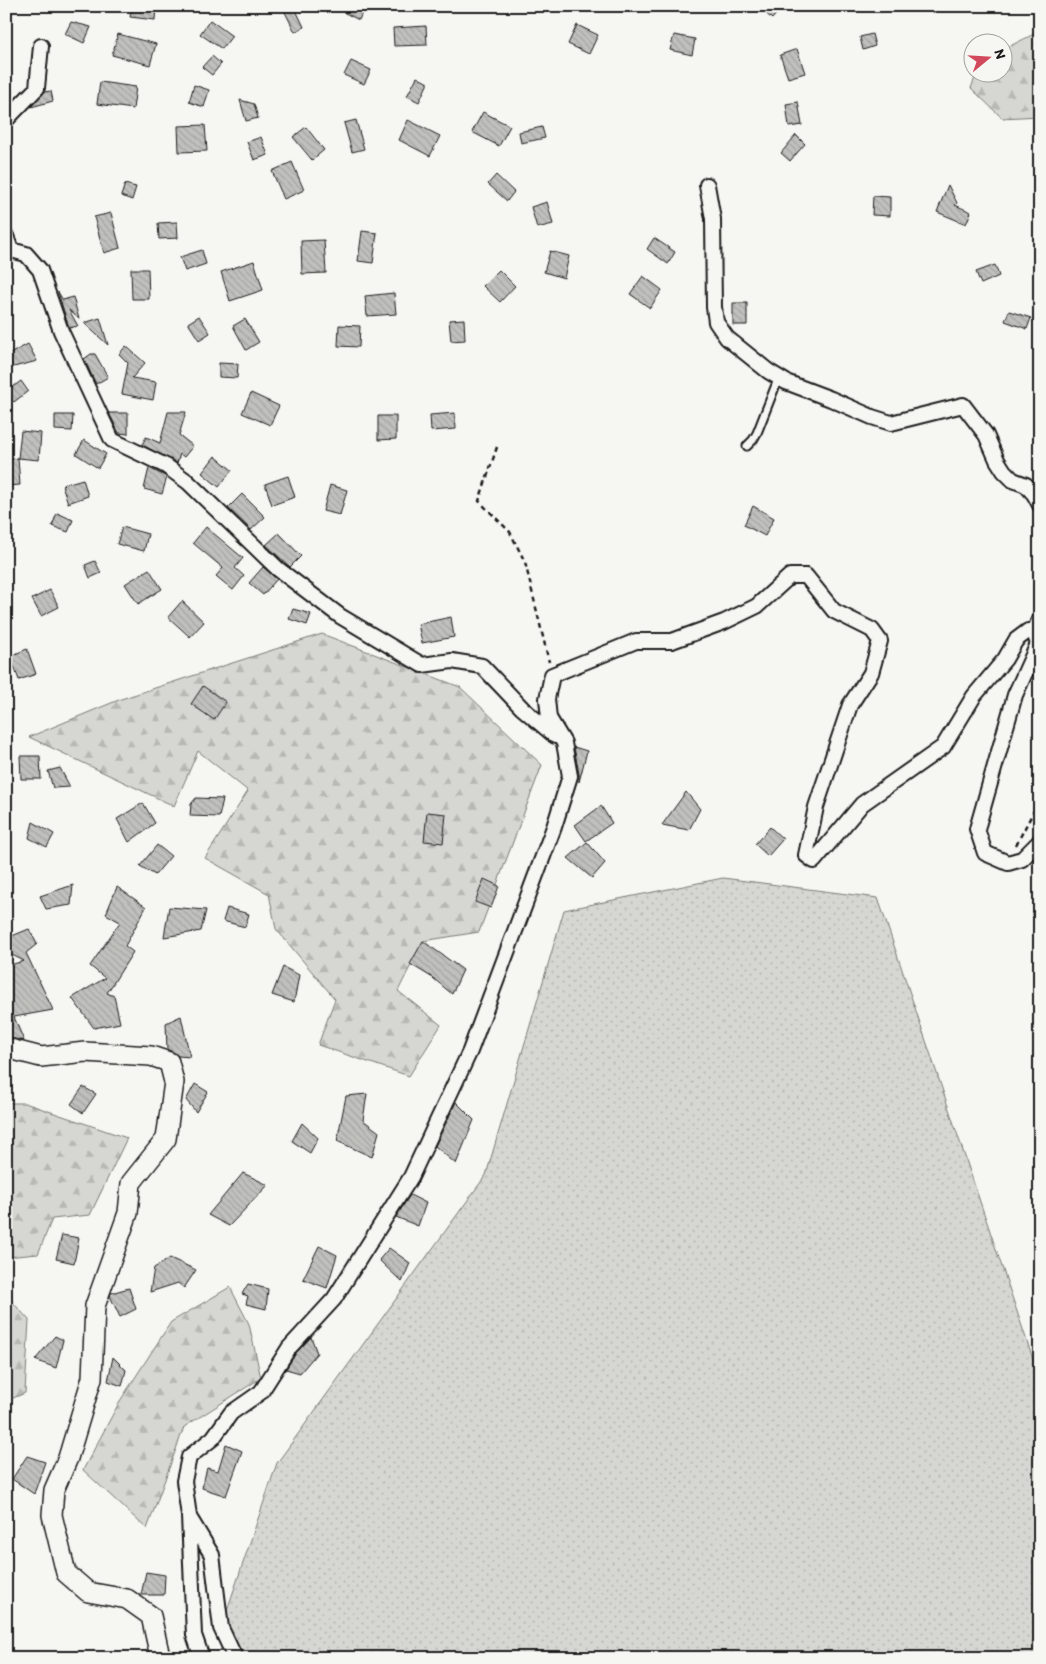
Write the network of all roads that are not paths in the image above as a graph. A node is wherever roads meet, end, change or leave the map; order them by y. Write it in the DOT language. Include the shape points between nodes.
graph roads {
  1 [pos="41,46"];
  2 [pos="6,120"];
  3 [pos="708,185"];
  4 [pos="6,236"];
  5 [pos="779,377"];
  6 [pos="747,446"];
  7 [pos="1040,505"];
  8 [pos="1040,618"];
  9 [pos="1034,632"];
  10 [pos="564,743"];
  11 [pos="1040,841"];
  12 [pos="6,1048"];
  13 [pos="189,1516"];
  14 [pos="162,1658"];
  15 [pos="202,1658"];
  16 [pos="235,1658"];
  1 -- 2 [label="street" via="37,88"];
  3 -- 5 [label="street" via="713,219 712,275 716,322 727,338"];
  4 -- 10 [label="street" via="11,250 26,254 40,270 61,331 112,440 166,466 188,482 278,569 340,616 422,665 452,661 482,666 522,708"];
  5 -- 6 [label="lane" via="761,426"];
  5 -- 7 [label="street" via="891,423 963,405 986,435 1004,471 1026,485"];
  8 -- 9 [label="street"];
  9 -- 10 [label="street" via="1028,631 1016,640 974,696 942,747 862,804 814,862 806,855 816,807 850,705 870,673 880,641 872,630 834,611 806,576 790,576 757,606 724,622 672,641 636,641 552,675 547,699 549,718"];
  9 -- 11 [label="street" via="1038,644 1014,695 977,829 985,853 1008,863 1022,858"];
  10 -- 13 [label="street" via="570,776 554,827 470,1051 411,1177 334,1300 290,1348 261,1392 232,1413 213,1438 189,1457 184,1481"];
  12 -- 14 [label="street" via="40,1058 85,1052 151,1056 169,1062 174,1082 166,1139 131,1183 128,1213 95,1306 92,1378 68,1458 54,1490 52,1515 66,1573 88,1592 127,1599 152,1616"];
  13 -- 15 [label="street" via="194,1635"];
  13 -- 16 [label="street" via="212,1555 221,1628"];
}
